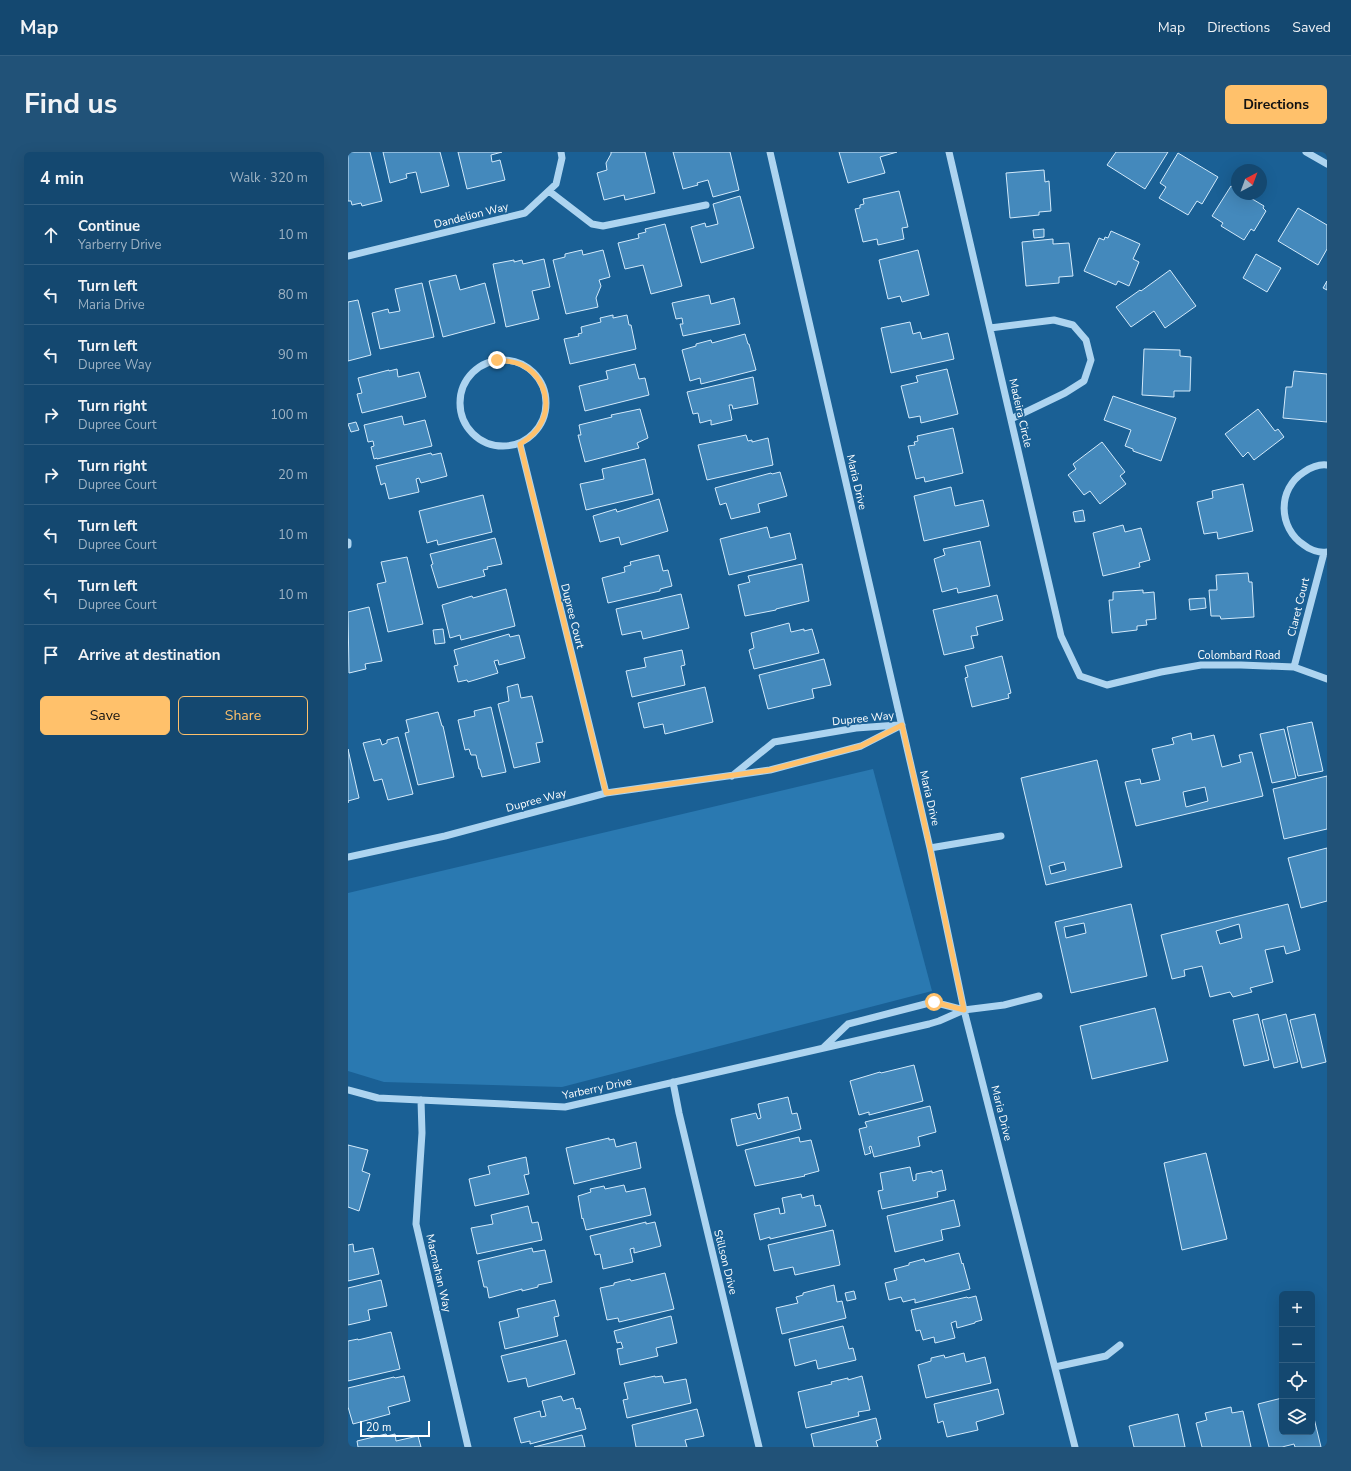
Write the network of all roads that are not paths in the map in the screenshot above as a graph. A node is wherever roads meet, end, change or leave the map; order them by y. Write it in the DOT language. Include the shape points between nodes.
graph roads {
  1 [pos="561,152"];
  2 [pos="770,152"];
  3 [pos="949,152"];
  4 [pos="1306,152"];
  5 [pos="1327,164"];
  6 [pos="549,191"];
  7 [pos="706,205"];
  8 [pos="348,256"];
  9 [pos="990,328"];
  10 [pos="1011,419"];
  11 [pos="520,444"];
  12 [pos="1327,465"];
  13 [pos="1325,552"];
  14 [pos="1294,667"];
  15 [pos="1080,676"];
  16 [pos="1327,679"];
  17 [pos="902,725"];
  18 [pos="732,776"];
  19 [pos="606,793"];
  20 [pos="1001,836"];
  21 [pos="930,848"];
  22 [pos="348,857"];
  23 [pos="1039,996"];
  24 [pos="964,1010"];
  25 [pos="823,1048"];
  26 [pos="673,1082"];
  27 [pos="348,1090"];
  28 [pos="421,1100"];
  29 [pos="1120,1345"];
  30 [pos="1055,1367"];
  31 [pos="468,1447"];
  32 [pos="759,1447"];
  33 [pos="1075,1447"];
  1 -- 6 [label="street, Dandelion Way" via="556,184"];
  2 -- 17 [label="street, Maria Drive"];
  3 -- 9 [label="street, Madeira Circle"];
  4 -- 5 [label="street"];
  6 -- 7 [label="street" via="592,224 603,226"];
  6 -- 8 [label="street, Dandelion Way" via="525,214"];
  9 -- 10 [label="street, Madeira Circle"];
  9 -- 10 [label="street" via="1054,320 1073,325 1086,340 1091,360 1084,381"];
  10 -- 15 [label="street, Madeira Circle" via="1061,636"];
  11 -- 11 [label="street" via="540,426 545,413 546,399 542,386 535,374 518,363 497,360 483,365 471,373 463,385 461,415 467,428 477,439 491,445 506,447"];
  11 -- 19 [label="street, Dupree Court"];
  12 -- 13 [label="street, Claret Court" via="1310,468 1297,476 1289,487 1284,501 1284,516 1288,530 1297,541 1310,549"];
  13 -- 14 [label="street, Claret Court"];
  14 -- 15 [label="street, Colombard Road" via="1201,665 1107,685"];
  14 -- 16 [label="street, Colombard Road"];
  17 -- 18 [label="street, Dupree Way" via="861,746 770,770"];
  17 -- 18 [label="street, Dupree Way" via="856,728 774,742"];
  17 -- 21 [label="street, Maria Drive"];
  18 -- 19 [label="street, Dupree Way"];
  19 -- 22 [label="street, Dupree Way" via="445,836"];
  20 -- 21 [label="street"];
  21 -- 24 [label="street, Maria Drive"];
  23 -- 24 [label="street" via="1004,1005"];
  24 -- 25 [label="street, Yarberry Drive" via="939,1021"];
  24 -- 25 [label="street" via="934,1002 855,1022 848,1024"];
  24 -- 30 [label="street, Maria Drive"];
  25 -- 26 [label="street, Yarberry Drive"];
  26 -- 28 [label="street, Yarberry Drive" via="565,1107"];
  26 -- 32 [label="street, Stillson Drive"];
  27 -- 28 [label="street, Yarberry Drive" via="378,1098"];
  28 -- 31 [label="street, Macmahan Way" via="422,1132 416,1224"];
  29 -- 30 [label="street" via="1106,1356"];
  30 -- 33 [label="street, Maria Drive"];
}
